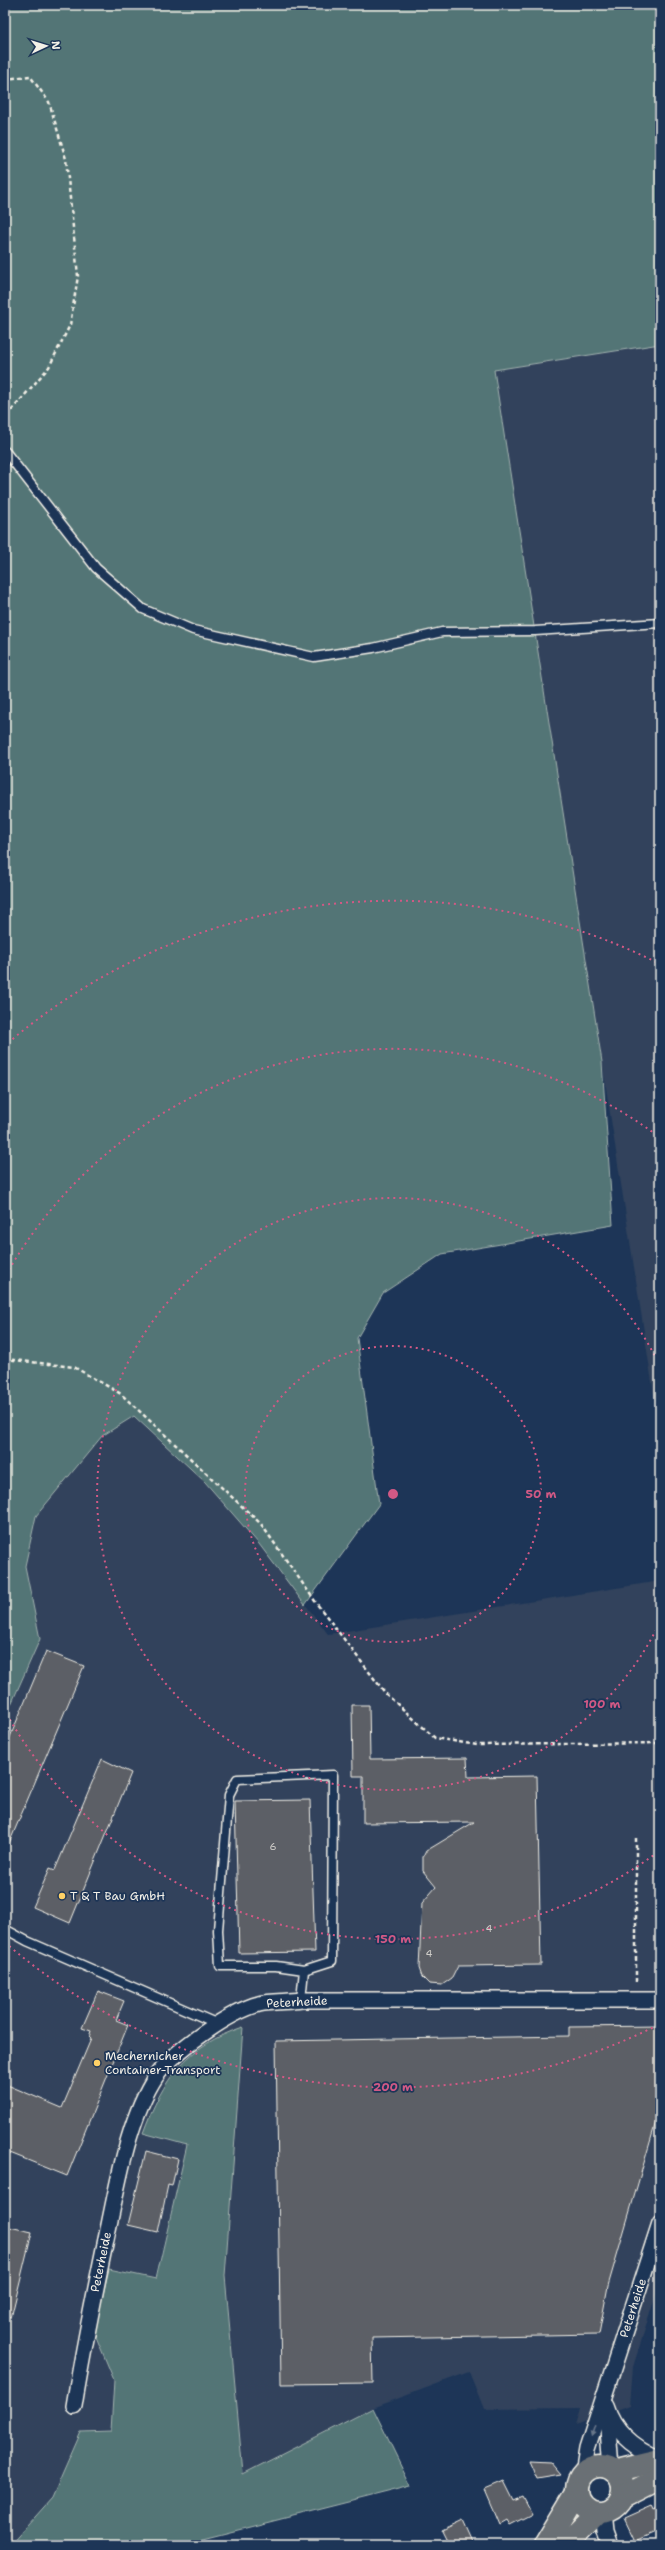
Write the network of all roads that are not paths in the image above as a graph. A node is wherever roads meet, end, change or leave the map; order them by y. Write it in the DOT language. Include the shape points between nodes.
graph roads {
  1 [pos="5,451"];
  2 [pos="660,623"];
  3 [pos="5,1929"];
  4 [pos="304,1970"];
  5 [pos="301,2000"];
  6 [pos="660,2000"];
  7 [pos="218,2024"];
  8 [pos="660,2223"];
  9 [pos="606,2399"];
  10 [pos="74,2406"];
  11 [pos="660,2460"];
  12 [pos="612,2470"];
  13 [pos="660,2478"];
  14 [pos="580,2483"];
  15 [pos="621,2498"];
  16 [pos="601,2512"];
  17 [pos="545,2545"];
  18 [pos="566,2545"];
  19 [pos="611,2545"];
  1 -- 2 [label="lane" via="96,568 144,609 193,630 314,658 442,632 535,632"];
  3 -- 7 [label="lane"];
  4 -- 4 [label="lane" via="276,1966 220,1966 218,1930 229,1795 237,1779 333,1775 332,1961"];
  4 -- 5 [label="lane"];
  5 -- 6 [label="street, Peterheide"];
  5 -- 7 [label="street, Peterheide" via="258,2004"];
  7 -- 10 [label="street, Peterheide" via="185,2046 156,2076 136,2119 120,2173"];
  8 -- 9 [label="street, Peterheide"];
  9 -- 11 [label="street" via="619,2432"];
  9 -- 12 [label="street, Peterheide"];
  9 -- 14 [label="street, Peterheide, one-way" via="587,2449"];
  11 -- 12 [label="main road"];
  12 -- 14 [label="main road" via="593,2467"];
  12 -- 15 [label="main road" via="622,2483"];
  13 -- 15 [label="main road"];
  14 -- 16 [label="main road" via="584,2506"];
  14 -- 17 [label="main road" via="573,2502"];
  15 -- 16 [label="main road" via="615,2507"];
  16 -- 18 [label="main road"];
  16 -- 19 [label="street"];
}
